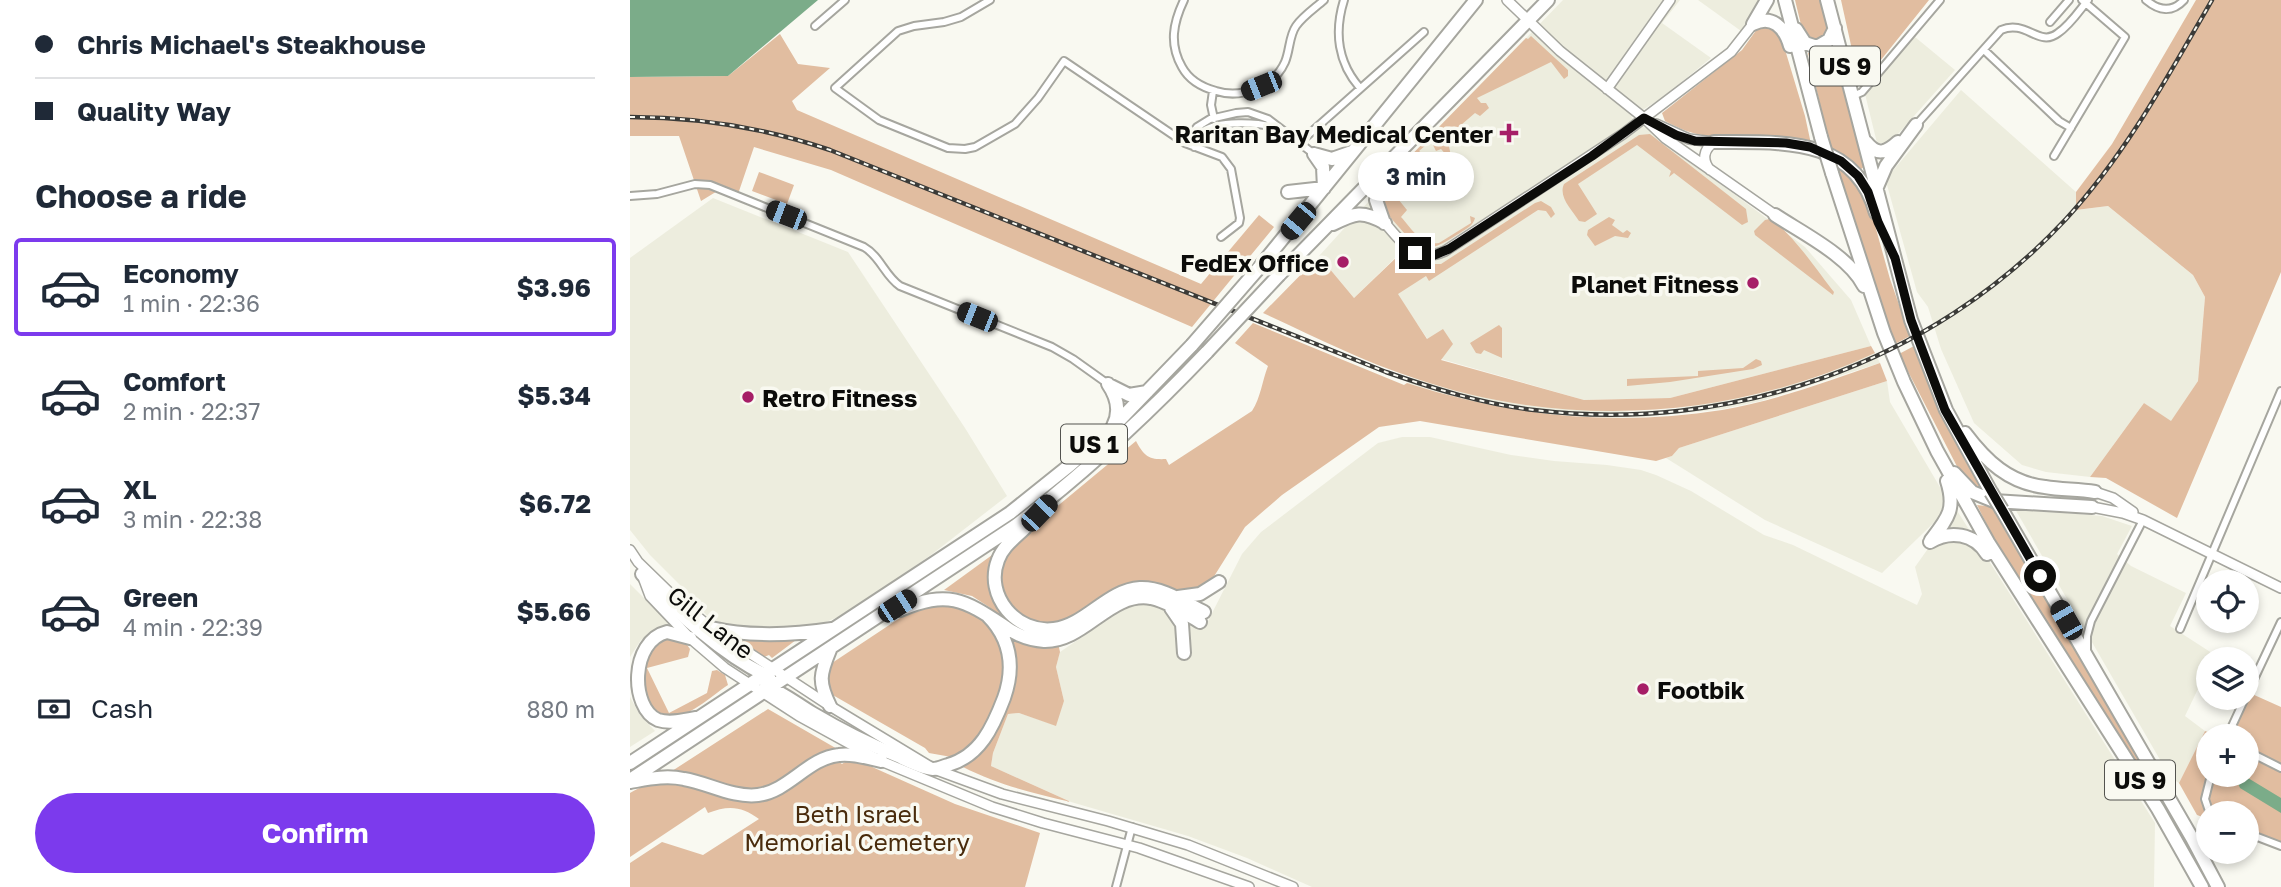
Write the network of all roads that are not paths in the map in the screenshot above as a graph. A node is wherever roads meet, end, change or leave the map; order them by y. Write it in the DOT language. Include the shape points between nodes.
graph roads {
  1 [pos="845,0"];
  2 [pos="990,0"];
  3 [pos="1185,0"];
  4 [pos="1324,0"];
  5 [pos="1344,0"];
  6 [pos="1476,0"];
  7 [pos="1507,0"];
  8 [pos="1548,0"];
  9 [pos="1671,0"];
  10 [pos="1767,0"];
  11 [pos="1827,0"];
  12 [pos="1940,0"];
  13 [pos="2069,0"];
  14 [pos="2146,0"];
  15 [pos="2184,0"];
  16 [pos="2085,1"];
  17 [pos="1786,5"];
  18 [pos="1528,21"];
  19 [pos="2050,22"];
  20 [pos="1753,24"];
  21 [pos="815,26"];
  22 [pos="1835,27"];
  23 [pos="1424,32"];
  24 [pos="1984,50"];
  25 [pos="1807,86"];
  26 [pos="1360,88"];
  27 [pos="1607,89"];
  28 [pos="1213,90"];
  29 [pos="1853,96"];
  30 [pos="1244,112"];
  31 [pos="1214,118"];
  32 [pos="1644,118"];
  33 [pos="1244,122"];
  34 [pos="1916,125"];
  35 [pos="1216,127"];
  36 [pos="2070,128"];
  37 [pos="1281,130"];
  38 [pos="1714,142"];
  39 [pos="1866,142"];
  40 [pos="1185,143"];
  41 [pos="1299,143"];
  42 [pos="1194,148"];
  43 [pos="1355,150"];
  44 [pos="1314,154"];
  45 [pos="2054,156"];
  46 [pos="1385,166"];
  47 [pos="1711,172"];
  48 [pos="1877,187"];
  49 [pos="1324,188"];
  50 [pos="630,196"];
  51 [pos="1775,215"];
  52 [pos="1298,221"];
  53 [pos="1385,223"];
  54 [pos="1323,229"];
  55 [pos="1222,237"];
  56 [pos="1895,258"];
  57 [pos="1876,310"];
  58 [pos="1925,359"];
  59 [pos="1108,384"];
  60 [pos="1151,390"];
  61 [pos="2281,391"];
  62 [pos="1110,430"];
  63 [pos="1937,451"];
  64 [pos="2095,492"];
  65 [pos="1057,495"];
  66 [pos="2092,507"];
  67 [pos="2143,520"];
  68 [pos="630,550"];
  69 [pos="2212,555"];
  70 [pos="640,568"];
  71 [pos="1219,582"];
  72 [pos="2281,588"];
  73 [pos="2023,597"];
  74 [pos="1171,601"];
  75 [pos="987,615"];
  76 [pos="1202,617"];
  77 [pos="875,620"];
  78 [pos="2091,621"];
  79 [pos="2281,622"];
  80 [pos="2075,624"];
  81 [pos="711,628"];
  82 [pos="2180,628"];
  83 [pos="836,629"];
  84 [pos="690,638"];
  85 [pos="830,650"];
  86 [pos="1184,653"];
  87 [pos="2089,659"];
  88 [pos="2259,669"];
  89 [pos="769,672"];
  90 [pos="787,678"];
  91 [pos="749,685"];
  92 [pos="768,691"];
  93 [pos="830,706"];
  94 [pos="700,718"];
  95 [pos="2259,757"];
  96 [pos="881,761"];
  97 [pos="630,763"];
  98 [pos="2281,768"];
  99 [pos="934,769"];
  100 [pos="630,781"];
  101 [pos="1132,827"];
  102 [pos="2259,838"];
  103 [pos="1128,844"];
  104 [pos="2281,846"];
  105 [pos="1116,887"];
  106 [pos="1249,887"];
  107 [pos="1293,887"];
  108 [pos="2202,887"];
  109 [pos="2218,887"];
  1 -- 21 [label="street"];
  2 -- 40 [label="street" via="961,17 898,31 835,88 879,120 948,148 965,149 1021,119 1064,61"];
  3 -- 28 [label="street" via="1177,15 1173,45 1188,77"];
  4 -- 28 [label="street" via="1297,24 1275,77 1246,93"];
  5 -- 26 [label="street" via="1338,30 1340,49 1346,70"];
  6 -- 43 [label="highway, US 1"];
  7 -- 18 [label="street"];
  8 -- 18 [label="highway, US 1"];
  9 -- 27 [label="street"];
  10 -- 20 [label="highway"];
  11 -- 22 [label="highway, US 9"];
  12 -- 29 [label="street" via="1862,92"];
  13 -- 19 [label="street"];
  14 -- 15 [label="street" via="2164,10"];
  16 -- 24 [label="street" via="2053,36 2040,37 2009,27"];
  16 -- 36 [label="street" via="2124,37"];
  17 -- 22 [label="highway" via="1800,37 1811,46 1826,43"];
  17 -- 25 [label="highway, US 9"];
  18 -- 27 [label="street"];
  18 -- 46 [label="highway, US 1"];
  20 -- 25 [label="highway" via="1768,20 1782,29"];
  20 -- 32 [label="street" via="1731,51"];
  22 -- 29 [label="highway, US 9"];
  23 -- 26 [label="street"];
  24 -- 34 [label="street"];
  24 -- 36 [label="street"];
  25 -- 57 [label="highway, US 9, bridge"];
  26 -- 41 [label="street"];
  27 -- 32 [label="street"];
  28 -- 31 [label="street"];
  29 -- 39 [label="highway, US 9"];
  30 -- 31 [label="street"];
  30 -- 33 [label="street"];
  30 -- 37 [label="street" via="1265,117"];
  31 -- 35 [label="street"];
  31 -- 40 [label="street" via="1197,127"];
  32 -- 38 [label="street" via="1682,137"];
  32 -- 47 [label="street"];
  32 -- 53 [label="street" via="1441,253 1415,253"];
  33 -- 35 [label="street"];
  33 -- 37 [label="street"];
  34 -- 39 [label="highway" via="1888,151 1877,152"];
  34 -- 48 [label="highway" via="1886,166"];
  35 -- 42 [label="street" via="1203,132"];
  36 -- 45 [label="street"];
  37 -- 41 [label="street"];
  38 -- 47 [label="street" via="1704,155"];
  38 -- 56 [label="highway" via="1799,144 1841,161 1865,186"];
  39 -- 48 [label="highway, US 9"];
  40 -- 42 [label="street"];
  41 -- 44 [label="street"];
  42 -- 55 [label="street" via="1222,157 1231,169 1240,218"];
  43 -- 44 [label="highway" via="1336,159"];
  43 -- 49 [label="highway, US 1"];
  44 -- 49 [label="highway" via="1323,167"];
  46 -- 53 [label="highway" via="1376,195"];
  46 -- 54 [label="highway, US 1"];
  47 -- 51 [label="street"];
  48 -- 56 [label="highway, US 9"];
  49 -- 52 [label="highway, US 1"];
  49 -- 52 [label="highway" via="1288,192 1299,201"];
  50 -- 59 [label="street" via="698,183 722,190 864,247 900,286 1058,349"];
  51 -- 57 [label="highway" via="1850,266"];
  52 -- 60 [label="highway, US 1, bridge"];
  53 -- 54 [label="highway" via="1359,214"];
  54 -- 65 [label="highway, US 1, bridge" via="1125,435"];
  56 -- 58 [label="highway, US 9"];
  57 -- 63 [label="highway, US 9"];
  58 -- 64 [label="highway" via="1964,433 1996,468 2032,485"];
  58 -- 80 [label="highway, US 9, bridge" via="1945,410 2001,510"];
  59 -- 60 [label="highway" via="1129,395"];
  59 -- 62 [label="highway" via="1118,408"];
  60 -- 62 [label="highway, US 1"];
  61 -- 69 [label="street"];
  62 -- 83 [label="highway, US 1" via="1010,513"];
  63 -- 66 [label="highway" via="1965,486 1990,500"];
  63 -- 73 [label="highway, US 9"];
  63 -- 73 [label="highway" via="1952,505 1930,542 1954,535 1974,540"];
  64 -- 67 [label="street" via="2113,498"];
  65 -- 74 [label="highway" via="1007,545 997,564 998,595 1005,610 1032,628 1051,630 1071,624 1132,589 1154,590"];
  65 -- 77 [label="highway, US 1"];
  66 -- 67 [label="street"];
  67 -- 69 [label="street"];
  67 -- 78 [label="street"];
  68 -- 70 [label="street, Gill Lane"];
  69 -- 72 [label="street"];
  69 -- 82 [label="street"];
  70 -- 81 [label="street, Gill Lane"];
  70 -- 84 [label="street, Gill Lane" via="650,596"];
  70 -- 89 [label="highway" via="687,621"];
  71 -- 74 [label="highway" via="1194,596"];
  73 -- 108 [label="highway, US 9" via="2158,809"];
  74 -- 75 [label="highway" via="1130,600 1071,635 1049,641 1022,636"];
  74 -- 76 [label="highway"];
  74 -- 86 [label="highway" via="1182,624"];
  75 -- 77 [label="highway" via="967,603 940,599 918,602"];
  75 -- 99 [label="highway" via="1009,650 1006,693 975,751 960,762"];
  77 -- 85 [label="highway, US 1"];
  78 -- 80 [label="street"];
  78 -- 87 [label="street"];
  79 -- 88 [label="street"];
  80 -- 87 [label="highway, US 9"];
  81 -- 83 [label="highway" via="782,634"];
  81 -- 89 [label="street, Gill Lane"];
  83 -- 89 [label="highway, US 1"];
  84 -- 91 [label="street, Gill Lane"];
  84 -- 94 [label="highway" via="667,632 650,640 635,663 632,688 640,708 656,720"];
  85 -- 90 [label="highway, US 1"];
  85 -- 93 [label="highway" via="821,681"];
  87 -- 109 [label="highway, US 9"];
  89 -- 90 [label="highway" via="778,679"];
  89 -- 91 [label="highway, US 1"];
  90 -- 92 [label="highway, US 1"];
  90 -- 93 [label="street"];
  91 -- 92 [label="highway" via="758,683"];
  91 -- 94 [label="highway, US 1"];
  92 -- 96 [label="street" via="820,728"];
  92 -- 99 [label="highway" via="856,737"];
  92 -- 100 [label="highway, US 1"];
  93 -- 99 [label="street"];
  94 -- 97 [label="highway, US 1"];
  95 -- 98 [label="street"];
  96 -- 100 [label="highway" via="849,754 831,756 777,789 756,796 671,777"];
  96 -- 103 [label="street" via="992,807"];
  99 -- 101 [label="street" via="1015,798"];
  101 -- 103 [label="street"];
  101 -- 107 [label="street"];
  102 -- 104 [label="street"];
  103 -- 105 [label="street"];
  103 -- 106 [label="street"];
}
